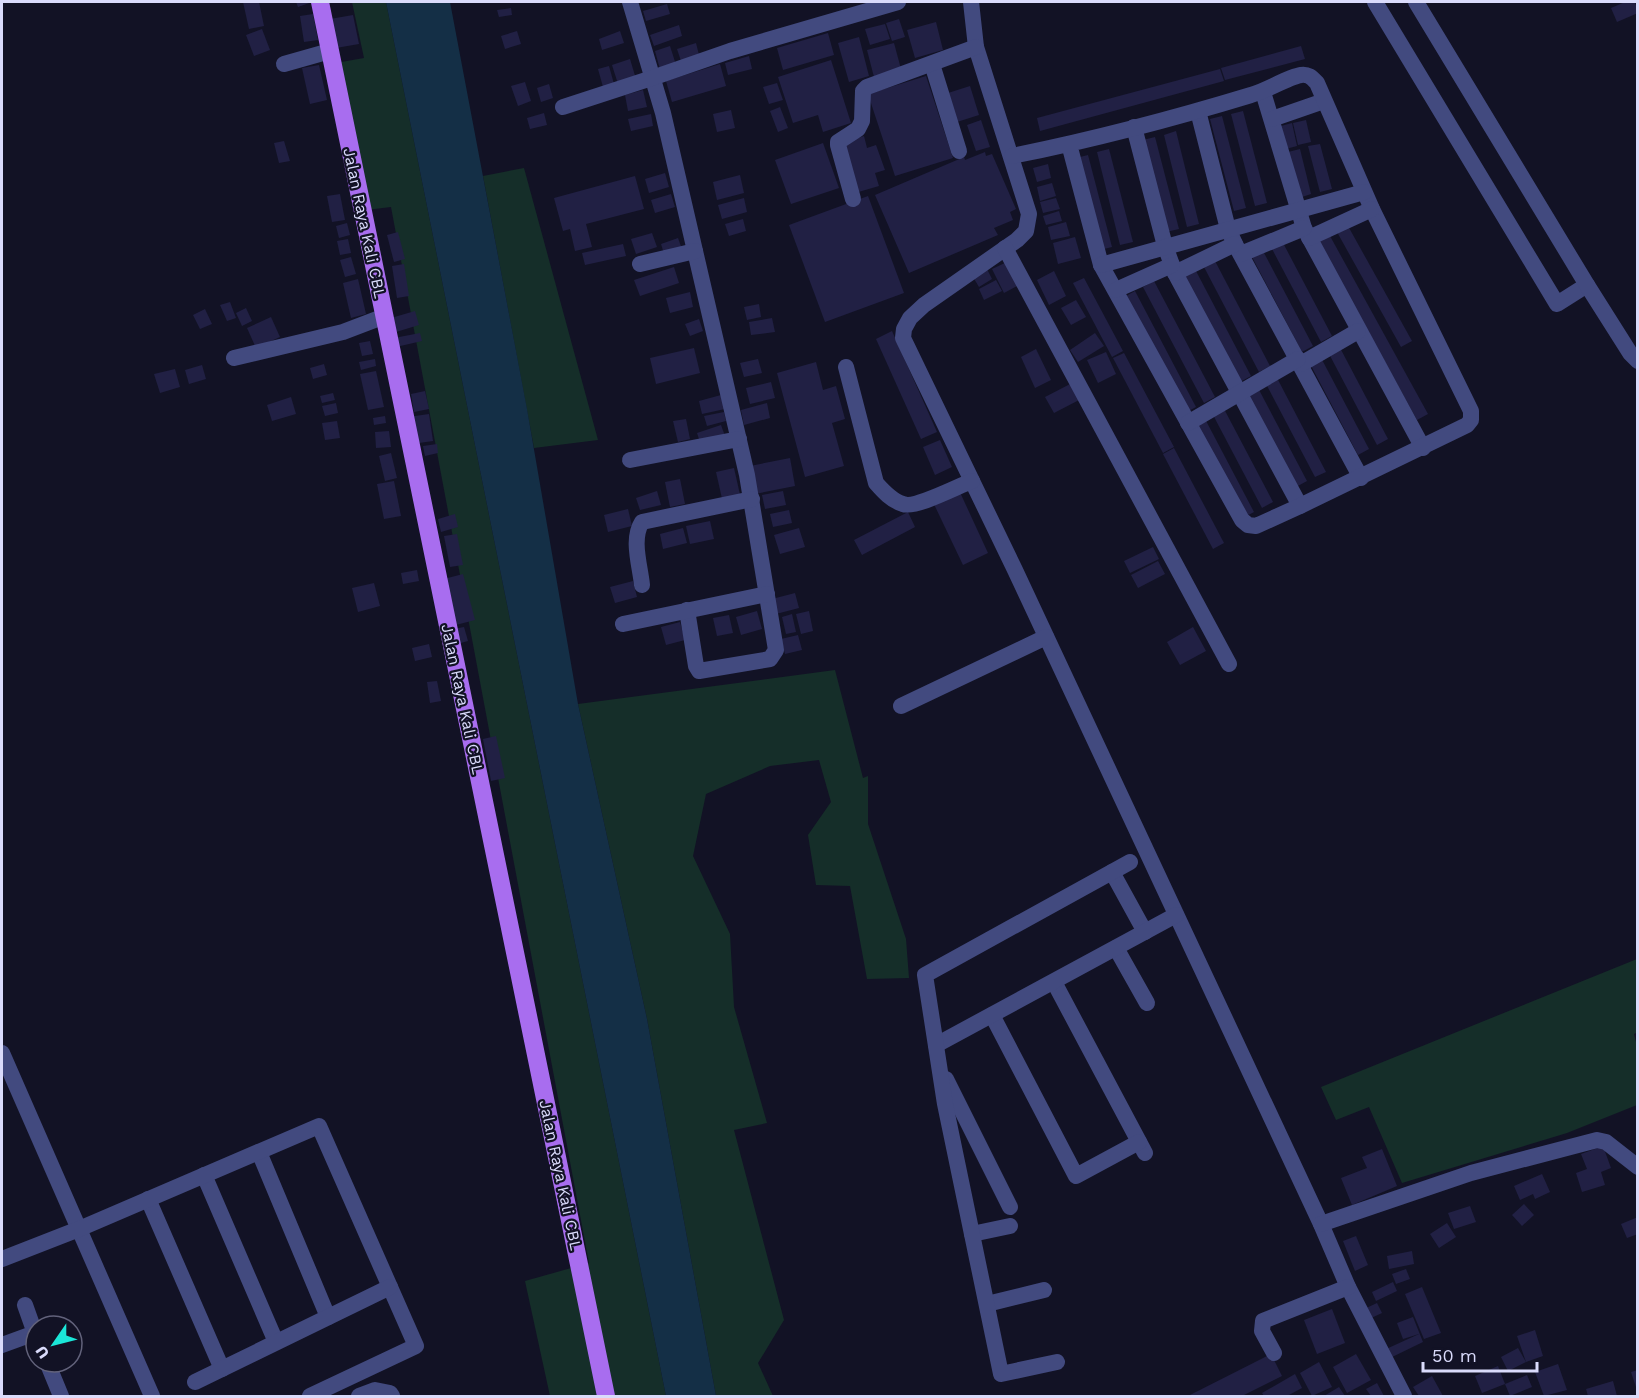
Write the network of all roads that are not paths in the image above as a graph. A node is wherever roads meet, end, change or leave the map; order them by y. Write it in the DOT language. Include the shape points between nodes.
graph roads {
  1 [pos="320,2"];
  2 [pos="630,2"];
  3 [pos="898,2"];
  4 [pos="971,2"];
  5 [pos="1375,2"];
  6 [pos="1416,2"];
  7 [pos="976,47"];
  8 [pos="330,51"];
  9 [pos="284,64"];
  10 [pos="932,64"];
  11 [pos="652,78"];
  12 [pos="1263,92"];
  13 [pos="1324,101"];
  14 [pos="563,107"];
  15 [pos="1198,111"];
  16 [pos="1272,119"];
  17 [pos="1134,127"];
  18 [pos="1069,144"];
  19 [pos="959,151"];
  20 [pos="1012,156"];
  21 [pos="1364,192"];
  22 [pos="853,199"];
  23 [pos="1372,209"];
  24 [pos="1298,212"];
  25 [pos="1307,233"];
  26 [pos="1235,242"];
  27 [pos="1165,246"];
  28 [pos="1005,248"];
  29 [pos="695,250"];
  30 [pos="640,264"];
  31 [pos="1101,265"];
  32 [pos="1173,269"];
  33 [pos="1587,285"];
  34 [pos="1116,290"];
  35 [pos="385,316"];
  36 [pos="1358,331"];
  37 [pos="234,358"];
  38 [pos="1299,361"];
  39 [pos="1638,361"];
  40 [pos="846,367"];
  41 [pos="1240,393"];
  42 [pos="1188,423"];
  43 [pos="739,440"];
  44 [pos="1423,448"];
  45 [pos="630,460"];
  46 [pos="1360,478"];
  47 [pos="972,481"];
  48 [pos="752,499"];
  49 [pos="1300,506"];
  50 [pos="642,585"];
  51 [pos="767,594"];
  52 [pos="687,610"];
  53 [pos="623,624"];
  54 [pos="1046,637"];
  55 [pos="1229,664"];
  56 [pos="902,706"];
  57 [pos="1130,862"];
  58 [pos="1112,872"];
  59 [pos="1176,915"];
  60 [pos="1145,932"];
  61 [pos="1116,948"];
  62 [pos="1054,982"];
  63 [pos="1147,1003"];
  64 [pos="992,1015"];
  65 [pos="936,1045"];
  66 [pos="2,1053"];
  67 [pos="939,1065"];
  68 [pos="259,1152"];
  69 [pos="1638,1167"];
  70 [pos="204,1175"];
  71 [pos="148,1199"];
  72 [pos="1010,1207"];
  73 [pos="1321,1224"];
  74 [pos="1010,1226"];
  75 [pos="79,1229"];
  76 [pos="972,1234"];
  77 [pos="2,1259"];
  78 [pos="390,1287"];
  79 [pos="1348,1287"];
  80 [pos="1044,1290"];
  81 [pos="987,1304"];
  82 [pos="25,1305"];
  83 [pos="28,1314"];
  84 [pos="328,1317"];
  85 [pos="24,1337"];
  86 [pos="276,1342"];
  87 [pos="2,1344"];
  88 [pos="1274,1353"];
  89 [pos="1057,1362"];
  90 [pos="222,1369"];
  91 [pos="52,1374"];
  92 [pos="195,1382"];
  93 [pos="61,1396"];
  94 [pos="152,1396"];
  95 [pos="309,1396"];
  96 [pos="358,1396"];
  97 [pos="392,1396"];
  98 [pos="606,1396"];
  99 [pos="1404,1396"];
  1 -- 8 [label="main road, Jalan Raya Kali CBL"];
  2 -- 11 [label="street"];
  3 -- 11 [label="street"];
  4 -- 7 [label="street"];
  5 -- 33 [label="street" via="1557,304"];
  6 -- 33 [label="street"];
  7 -- 10 [label="street"];
  7 -- 20 [label="street"];
  8 -- 9 [label="street"];
  8 -- 35 [label="main road, Jalan Raya Kali CBL"];
  10 -- 19 [label="street"];
  10 -- 22 [label="street" via="863,91 862,122 858,129 838,141"];
  11 -- 14 [label="street"];
  11 -- 29 [label="street"];
  12 -- 13 [label="street" via="1302,75 1311,76"];
  12 -- 15 [label="street"];
  12 -- 16 [label="street"];
  13 -- 16 [label="street"];
  13 -- 21 [label="street"];
  15 -- 17 [label="street"];
  15 -- 26 [label="street"];
  16 -- 24 [label="street"];
  17 -- 18 [label="street"];
  17 -- 27 [label="street"];
  18 -- 20 [label="street"];
  18 -- 31 [label="street"];
  20 -- 28 [label="street" via="1029,214 1026,231"];
  21 -- 23 [label="street"];
  21 -- 24 [label="street"];
  23 -- 25 [label="street"];
  23 -- 44 [label="street" via="1471,411 1467,426"];
  24 -- 25 [label="street"];
  24 -- 26 [label="street"];
  25 -- 26 [label="street"];
  25 -- 36 [label="street"];
  26 -- 27 [label="street"];
  26 -- 32 [label="street"];
  26 -- 38 [label="street"];
  27 -- 31 [label="street"];
  27 -- 32 [label="street"];
  28 -- 47 [label="street" via="924,305 904,329 903,338"];
  28 -- 55 [label="street"];
  29 -- 30 [label="street"];
  29 -- 43 [label="street"];
  31 -- 34 [label="street"];
  32 -- 34 [label="street"];
  32 -- 41 [label="street"];
  33 -- 39 [label="street"];
  34 -- 42 [label="street"];
  35 -- 37 [label="street" via="343,332"];
  35 -- 98 [label="main road, Jalan Raya Kali CBL"];
  36 -- 38 [label="street"];
  36 -- 44 [label="street"];
  38 -- 41 [label="street"];
  38 -- 46 [label="street"];
  40 -- 47 [label="street" via="876,483 886,494 904,505 915,504"];
  41 -- 42 [label="street"];
  41 -- 49 [label="street"];
  42 -- 49 [label="street" via="1248,525 1256,526"];
  43 -- 45 [label="street"];
  43 -- 48 [label="street"];
  44 -- 46 [label="street"];
  46 -- 49 [label="street"];
  47 -- 54 [label="street"];
  48 -- 50 [label="street" via="642,522 636,541"];
  48 -- 51 [label="street"];
  51 -- 52 [label="street"];
  51 -- 52 [label="street" via="776,650 770,659 699,672"];
  52 -- 53 [label="street"];
  54 -- 56 [label="street"];
  54 -- 59 [label="street"];
  57 -- 58 [label="street"];
  58 -- 60 [label="street"];
  58 -- 65 [label="street" via="925,975"];
  59 -- 60 [label="street"];
  59 -- 73 [label="street"];
  60 -- 61 [label="street"];
  61 -- 62 [label="street"];
  61 -- 63 [label="street"];
  62 -- 64 [label="street"];
  62 -- 64 [label="street" via="1142,1148 1076,1176"];
  64 -- 65 [label="street"];
  65 -- 67 [label="street"];
  66 -- 75 [label="street"];
  67 -- 72 [label="street"];
  67 -- 76 [label="street"];
  68 -- 70 [label="street"];
  68 -- 78 [label="street" via="319,1125"];
  68 -- 84 [label="street"];
  69 -- 73 [label="street" via="1598,1140 1471,1173"];
  70 -- 71 [label="street"];
  70 -- 86 [label="street"];
  71 -- 75 [label="street"];
  71 -- 90 [label="street"];
  73 -- 79 [label="street"];
  74 -- 76 [label="street"];
  75 -- 77 [label="street"];
  75 -- 94 [label="street"];
  76 -- 81 [label="street"];
  78 -- 84 [label="street"];
  78 -- 95 [label="street" via="416,1346"];
  79 -- 88 [label="street" via="1263,1321 1262,1331"];
  79 -- 99 [label="street"];
  80 -- 81 [label="street"];
  81 -- 89 [label="street" via="1001,1374"];
  82 -- 83 [label="street"];
  84 -- 86 [label="street"];
  85 -- 87 [label="street"];
  86 -- 90 [label="street"];
  90 -- 92 [label="street"];
  91 -- 93 [label="street"];
  96 -- 97 [label="street" via="375,1390"];
}
